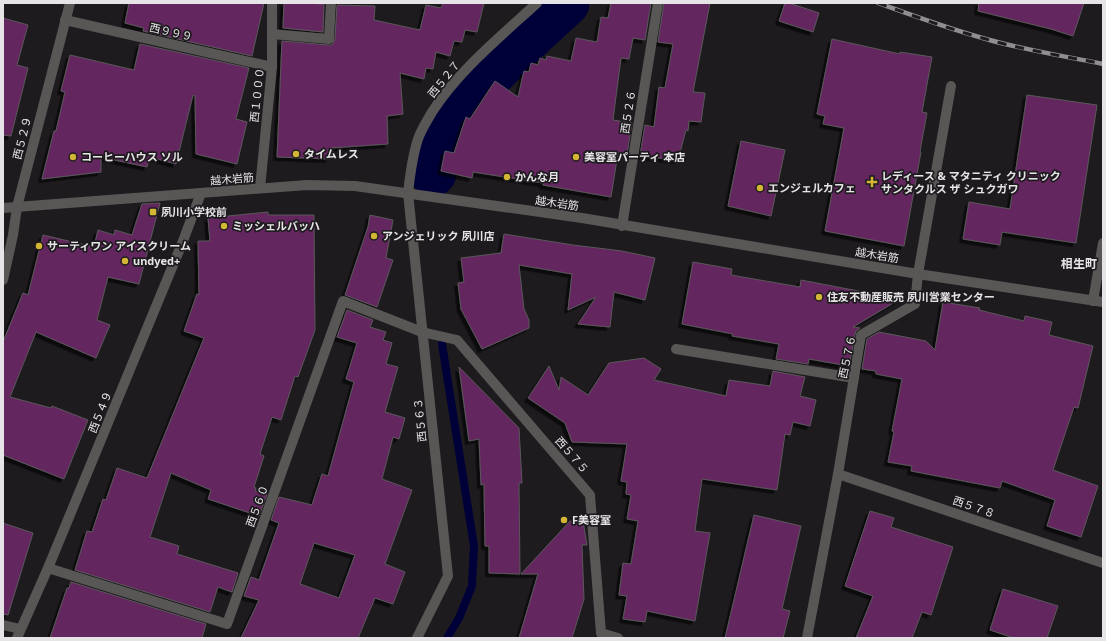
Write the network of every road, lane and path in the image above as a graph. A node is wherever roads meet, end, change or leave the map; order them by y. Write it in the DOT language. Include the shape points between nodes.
graph roads {
  1 [pos="70,3"];
  2 [pos="272,3"];
  3 [pos="331,3"];
  4 [pos="537,3"];
  5 [pos="658,3"];
  6 [pos="65,20"];
  7 [pos="272,34"];
  8 [pos="272,67"];
  9 [pos="951,86"];
  10 [pos="260,188"];
  11 [pos="201,193"];
  12 [pos="412,194"];
  13 [pos="17,207"];
  14 [pos="3,208"];
  15 [pos="622,226"];
  16 [pos="1103,243"];
  17 [pos="918,274"];
  18 [pos="3,280"];
  19 [pos="1098,302"];
  20 [pos="422,332"];
  21 [pos="676,349"];
  22 [pos="854,378"];
  23 [pos="838,474"];
  24 [pos="1103,563"];
  25 [pos="48,568"];
  26 [pos="3,625"];
  27 [pos="18,634"];
  28 [pos="599,635"];
  29 [pos="417,638"];
  30 [pos="618,638"];
  31 [pos="807,638"];
  1 -- 6 [label="street, 西５２９"];
  2 -- 7 [label="street, 西１０００"];
  3 -- 7 [label="street" via="329,39"];
  4 -- 12 [label="street, 西５２７" via="476,58 437,105 418,138 410,175"];
  5 -- 15 [label="street, 西５２６"];
  6 -- 8 [label="street, 西９９９"];
  6 -- 13 [label="street, 西５２９"];
  7 -- 8 [label="street, 西１０００"];
  8 -- 10 [label="street, 西１０００"];
  9 -- 17 [label="street, 西５７６"];
  10 -- 11 [label="street, 越木岩筋"];
  10 -- 12 [label="street, 越木岩筋" via="307,185 355,186"];
  11 -- 13 [label="street, 越木岩筋"];
  11 -- 25 [label="street, 西５４９"];
  12 -- 15 [label="street, 越木岩筋"];
  12 -- 20 [label="street, 西５６３"];
  13 -- 14 [label="street, 越木岩筋"];
  13 -- 18 [label="street, 西５２９"];
  15 -- 17 [label="street, 越木岩筋"];
  16 -- 19 [label="street"];
  17 -- 19 [label="street, 越木岩筋"];
  17 -- 22 [label="street, 西５７６" via="915,304 861,335"];
  20 -- 25 [label="street, 西５６０" via="343,300 228,624"];
  20 -- 28 [label="street, 西５７５" via="457,340 590,495"];
  20 -- 29 [label="street, 西５６３" via="448,576"];
  21 -- 22 [label="street"];
  22 -- 23 [label="street, 西５７６"];
  23 -- 24 [label="street, 西５７８"];
  23 -- 31 [label="street, 西５７６"];
  25 -- 27 [label="street, 西５４９"];
  26 -- 27 [label="street"];
  28 -- 30 [label="street, 西５７５"];
}
